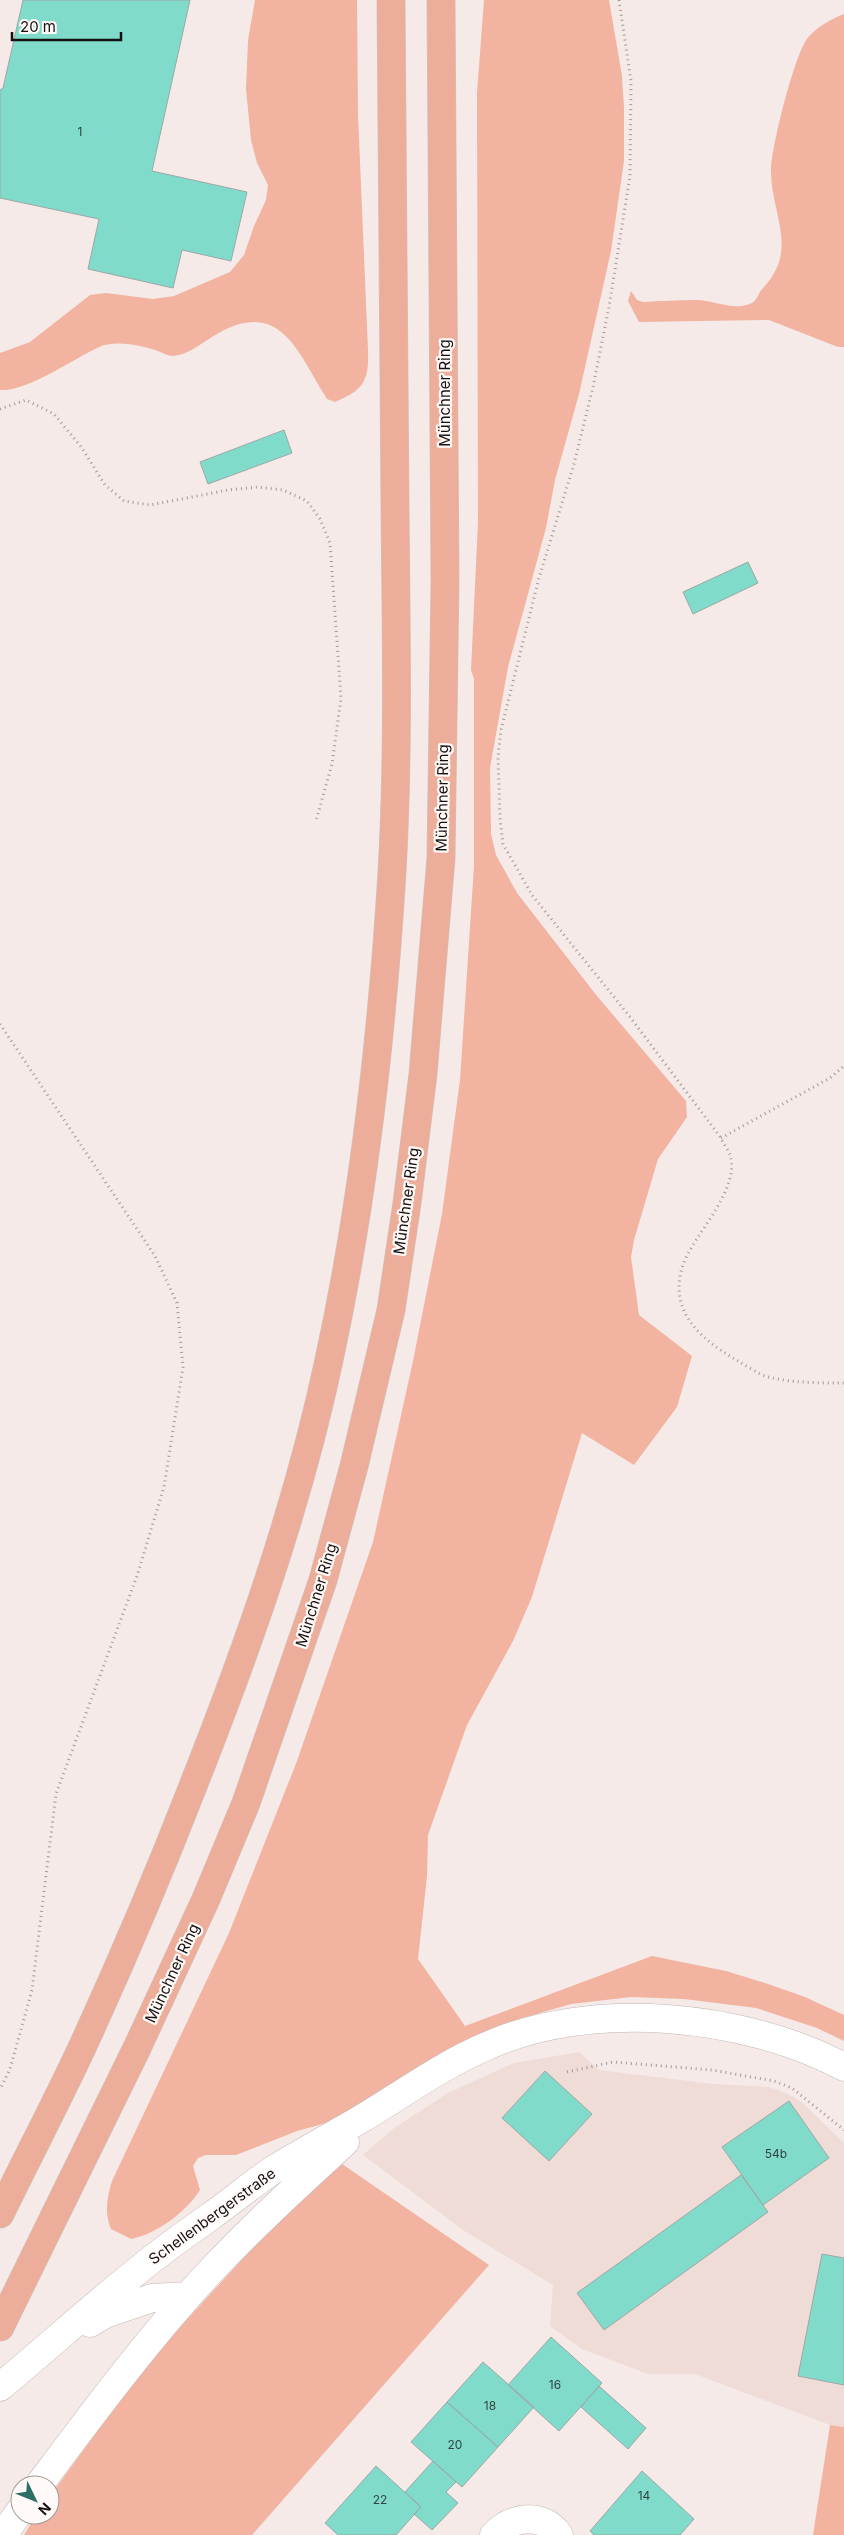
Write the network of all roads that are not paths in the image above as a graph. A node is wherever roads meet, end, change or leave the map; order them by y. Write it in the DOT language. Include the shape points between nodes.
graph roads {
  1 [pos="391,0"];
  2 [pos="441,0"];
  3 [pos="844,2067"];
  4 [pos="386,2104"];
  5 [pos="3,2208"];
  6 [pos="188,2296"];
  7 [pos="0,2327"];
  8 [pos="49,2346"];
  9 [pos="0,2387"];
  10 [pos="46,2475"];
  11 [pos="494,2535"];
  12 [pos="559,2535"];
  1 -- 5 [label="main road" via="396,556 392,860 373,1105 347,1272 328,1365 294,1499 231,1692 151,1891 85,2041"];
  2 -- 7 [label="main road, Münchner Ring" via="446,580 441,858 422,1074 391,1310 323,1580 246,1803 137,2048"];
  3 -- 4 [label="street, Schellenbergerstraße" via="819,2053 778,2038 702,2022 628,2017 560,2025 488,2045 443,2068"];
  4 -- 6 [label="street, Schellenbergerstraße" via="281,2200"];
  4 -- 8 [label="street, Schellenbergerstraße" via="273,2171 141,2268"];
  6 -- 8 [label="street, Schellenbergerstraße" via="152,2298 105,2314"];
  6 -- 10 [label="street, Schellenbergerstraße"];
  8 -- 9 [label="street, Schellenbergerstraße"];
  11 -- 12 [label="street" via="508,2523 524,2518 541,2520"];
}
